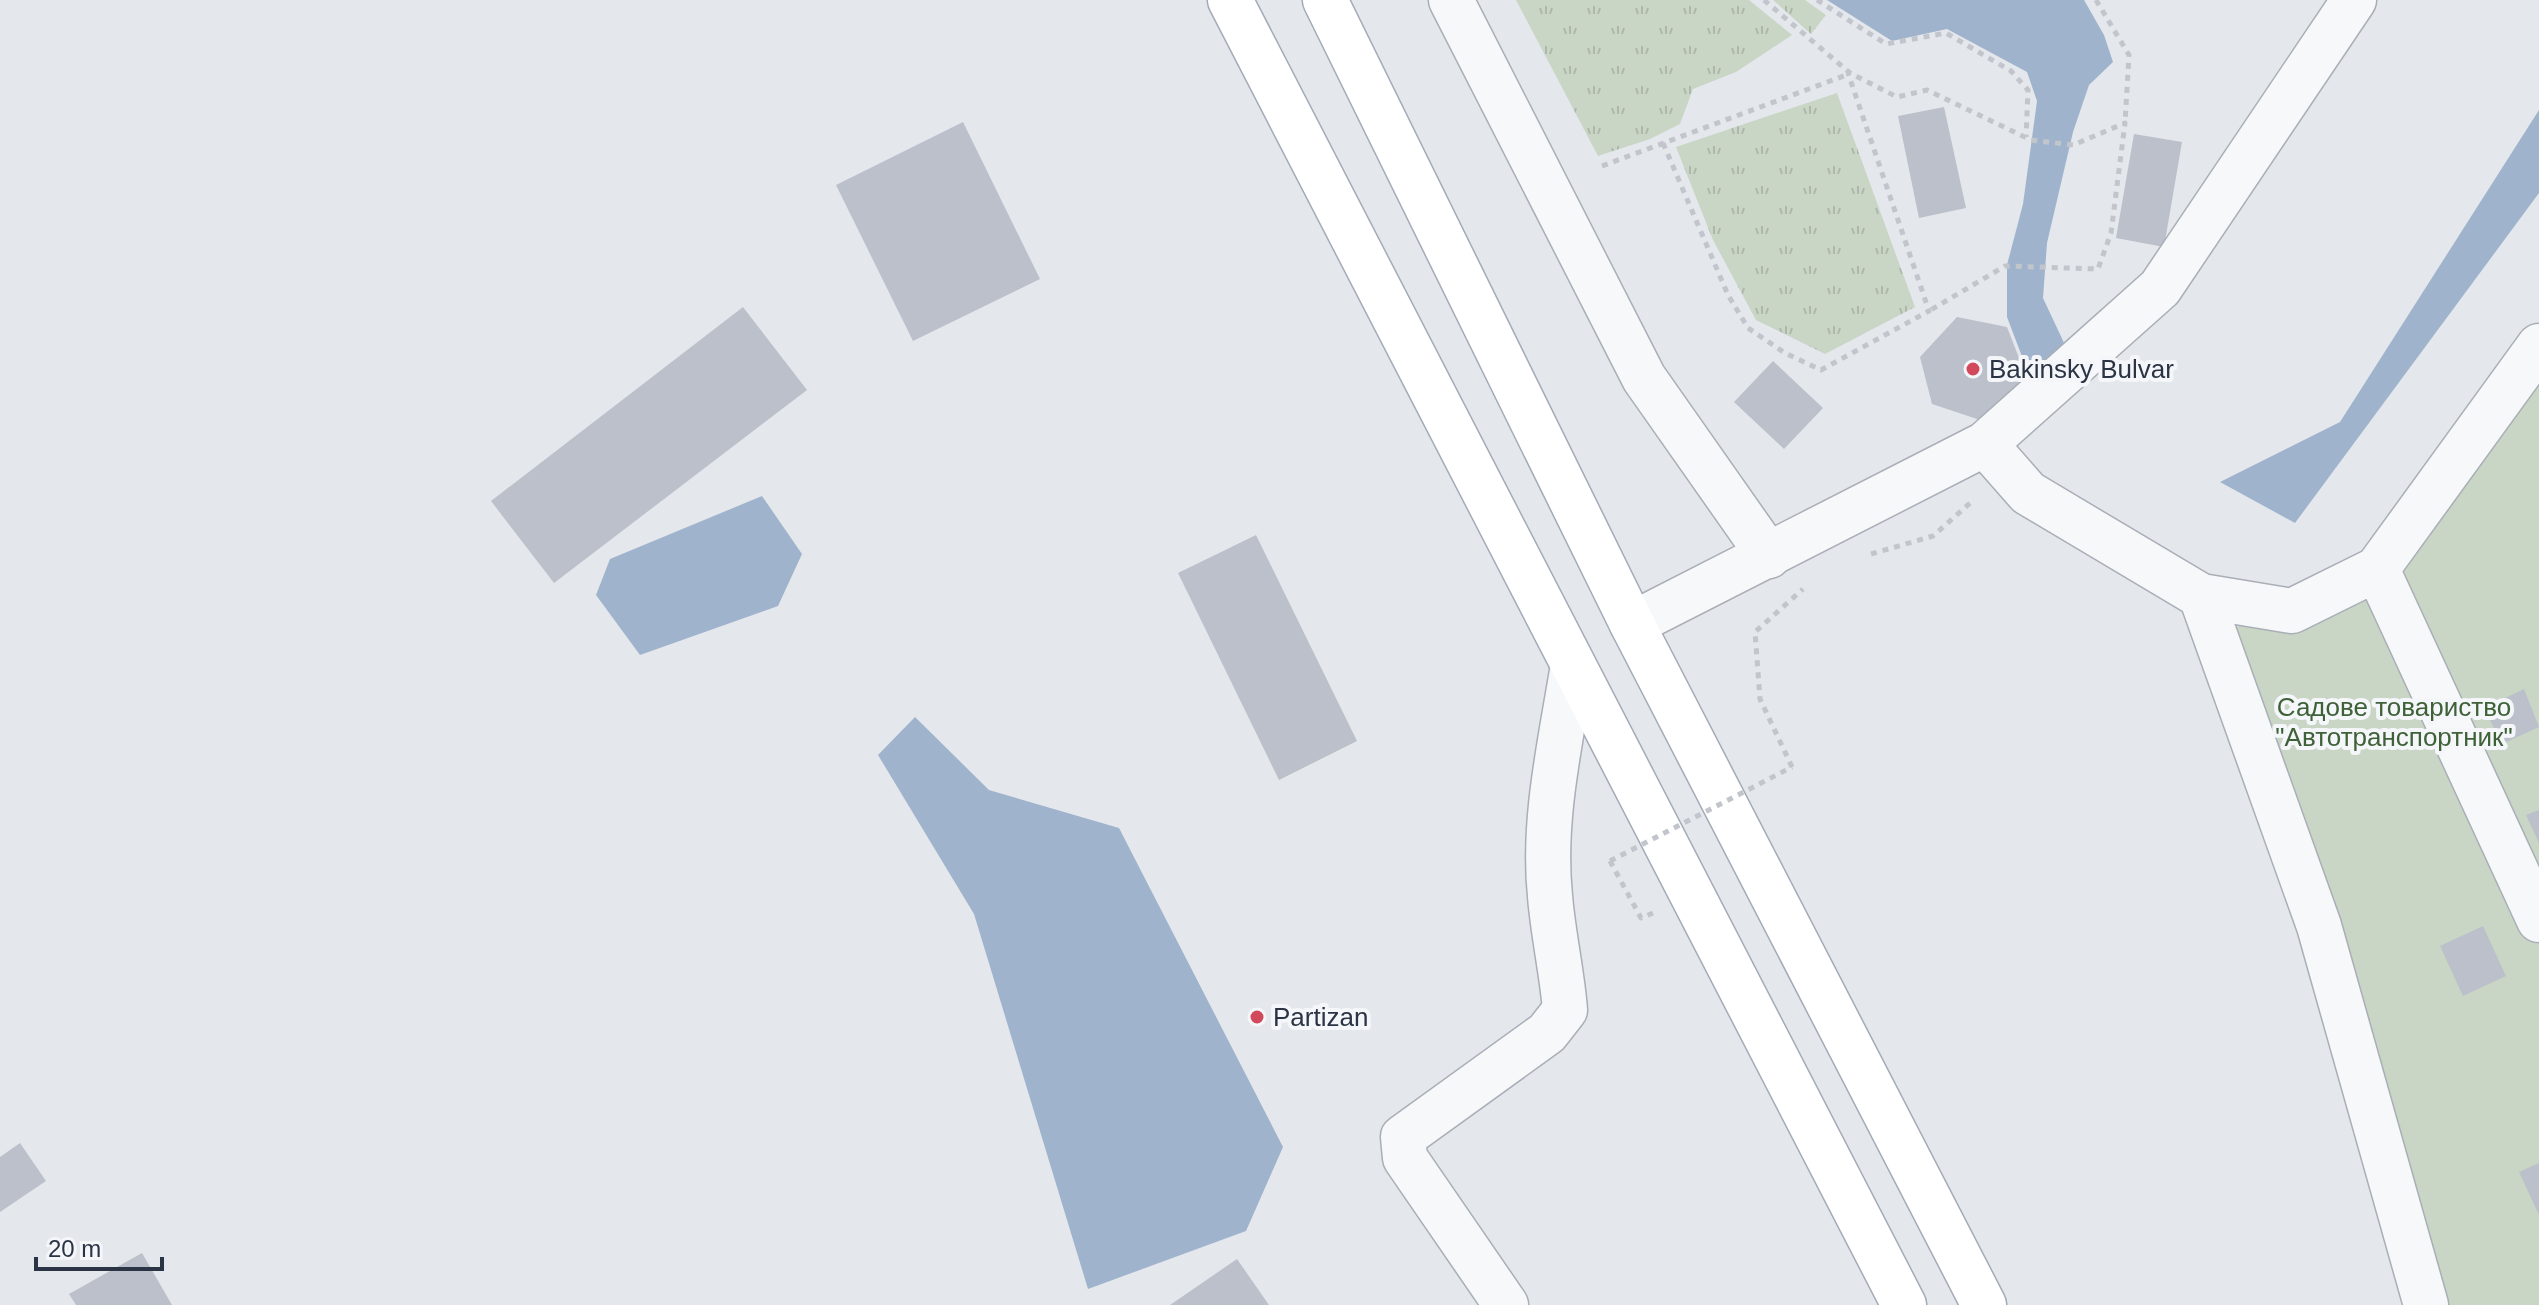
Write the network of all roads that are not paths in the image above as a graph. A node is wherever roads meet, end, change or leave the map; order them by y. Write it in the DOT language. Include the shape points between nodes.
graph roads {
  1 [pos="1230,0"];
  2 [pos="1325,0"];
  3 [pos="1451,0"];
  4 [pos="2354,0"];
  5 [pos="2539,346"];
  6 [pos="1996,457"];
  7 [pos="1769,556"];
  8 [pos="2377,569"];
  9 [pos="2201,596"];
  10 [pos="1632,624"];
  11 [pos="1573,665"];
  12 [pos="2539,920"];
  13 [pos="1506,1305"];
  14 [pos="1904,1305"];
  15 [pos="1984,1305"];
  16 [pos="2426,1305"];
  1 -- 11 [label="main road"];
  2 -- 10 [label="main road"];
  3 -- 7 [label="street" via="1644,378"];
  4 -- 6 [label="street" via="2160,288"];
  5 -- 8 [label="street"];
  6 -- 7 [label="street"];
  6 -- 9 [label="street" via="2028,493"];
  7 -- 10 [label="street"];
  8 -- 9 [label="street" via="2292,611"];
  8 -- 12 [label="street"];
  9 -- 16 [label="street" via="2319,926"];
  10 -- 15 [label="main road"];
  11 -- 13 [label="street" via="1550,846 1550,895 1565,1010 1547,1033 1403,1137 1405,1158"];
  11 -- 14 [label="main road"];
}
